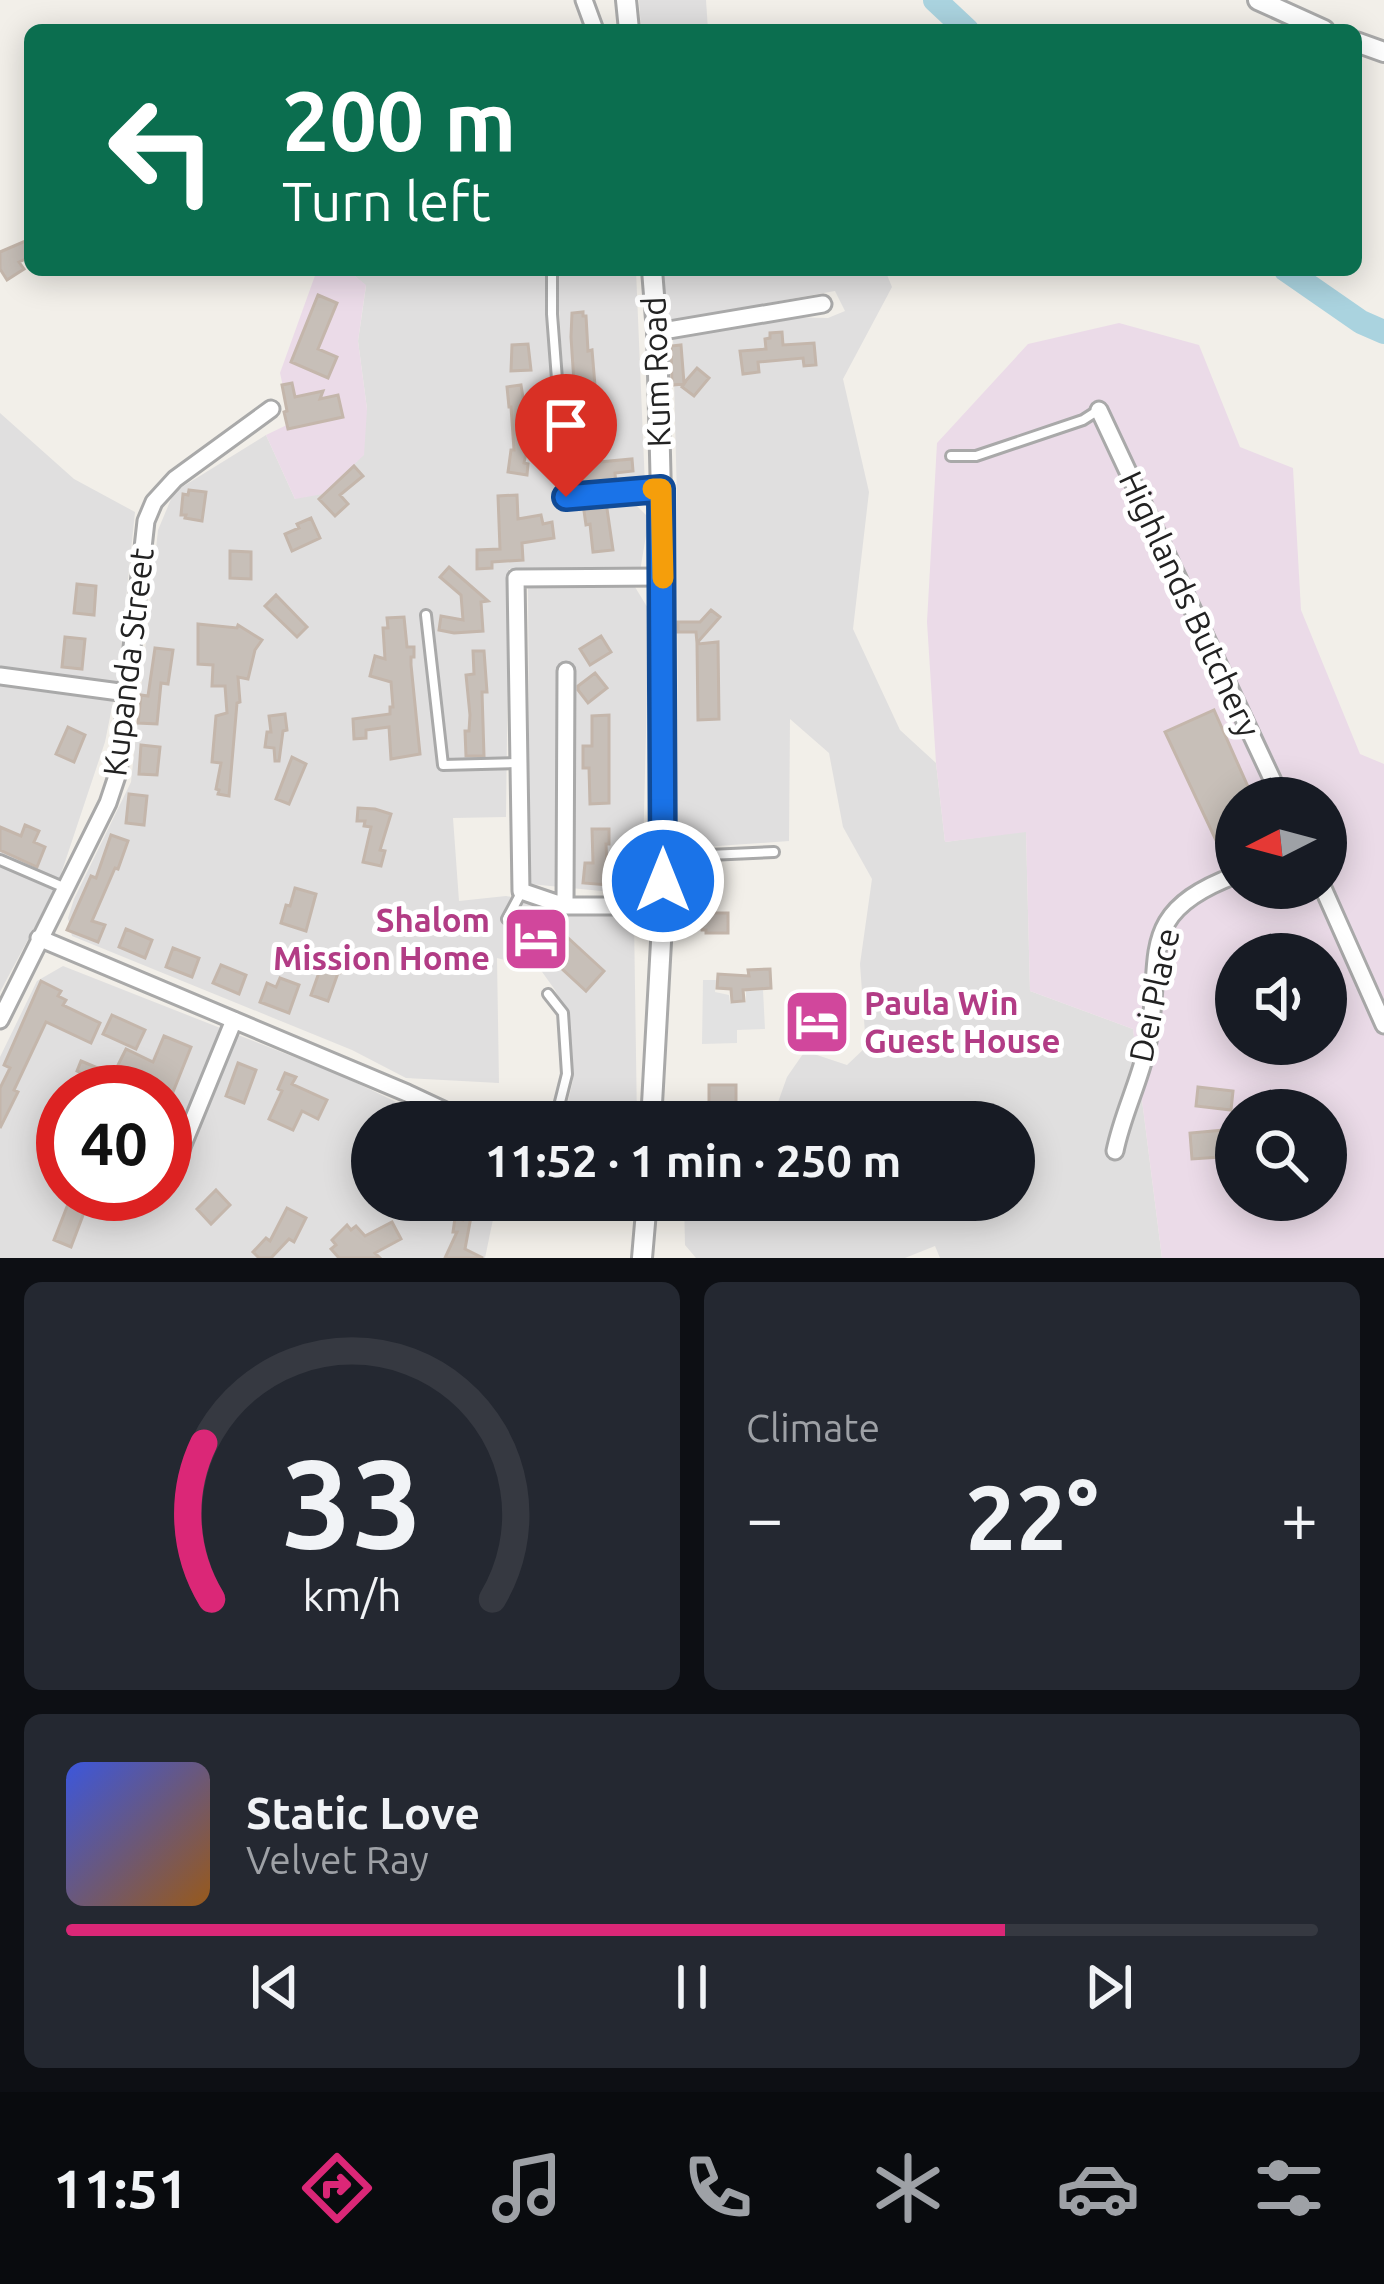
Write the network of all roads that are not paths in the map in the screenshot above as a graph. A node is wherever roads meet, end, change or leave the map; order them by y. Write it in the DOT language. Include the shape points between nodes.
graph roads {
  1 [pos="1258,0"];
  2 [pos="1311,24"];
  3 [pos="552,276"];
  4 [pos="652,276"];
  5 [pos="823,304"];
  6 [pos="657,332"];
  7 [pos="271,409"];
  8 [pos="1099,410"];
  9 [pos="951,456"];
  10 [pos="661,489"];
  11 [pos="663,577"];
  12 [pos="426,615"];
  13 [pos="566,671"];
  14 [pos="0,676"];
  15 [pos="127,693"];
  16 [pos="519,764"];
  17 [pos="1271,777"];
  18 [pos="774,852"];
  19 [pos="663,857"];
  20 [pos="0,860"];
  21 [pos="1215,882"];
  22 [pos="64,887"];
  23 [pos="521,891"];
  24 [pos="566,906"];
  25 [pos="663,906"];
  26 [pos="1332,909"];
  27 [pos="507,919"];
  28 [pos="39,938"];
  29 [pos="548,994"];
  30 [pos="234,1020"];
  31 [pos="0,1021"];
  32 [pos="1384,1025"];
  33 [pos="424,1101"];
  34 [pos="560,1101"];
  35 [pos="653,1101"];
  36 [pos="192,1122"];
  37 [pos="1115,1151"];
  38 [pos="645,1221"];
  39 [pos="642,1258"];
  1 -- 2 [label="street"];
  3 -- 10 [label="lane" via="566,497"];
  4 -- 6 [label="street, Kum Road"];
  5 -- 6 [label="street"];
  6 -- 10 [label="street, Kum Road"];
  7 -- 15 [label="street, Kupanda Street" via="154,502"];
  8 -- 9 [label="lane" via="976,456"];
  8 -- 17 [label="street, Highlands Butchery"];
  10 -- 11 [label="street, Kum Road"];
  11 -- 16 [label="street" via="516,578"];
  11 -- 19 [label="street, Kum Road"];
  12 -- 16 [label="lane" via="443,765"];
  13 -- 24 [label="street"];
  14 -- 15 [label="street"];
  15 -- 22 [label="street, Kupanda Street" via="118,773"];
  16 -- 23 [label="street"];
  18 -- 19 [label="lane"];
  19 -- 25 [label="street, Kum Road"];
  20 -- 22 [label="lane"];
  21 -- 37 [label="street, Dei Place" via="1168,916 1146,1052"];
  22 -- 28 [label="street, Kupanda Street"];
  23 -- 24 [label="street"];
  23 -- 27 [label="lane"];
  24 -- 25 [label="street"];
  25 -- 35 [label="street, Kum Road"];
  26 -- 32 [label="street"];
  28 -- 30 [label="street"];
  28 -- 31 [label="street, Kupanda Street"];
  29 -- 34 [label="lane" via="563,1013"];
  30 -- 33 [label="street"];
  30 -- 36 [label="street"];
  38 -- 39 [label="street"];
}
